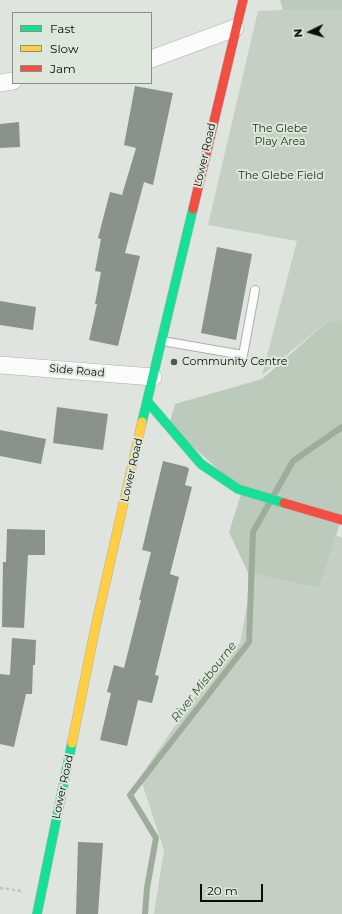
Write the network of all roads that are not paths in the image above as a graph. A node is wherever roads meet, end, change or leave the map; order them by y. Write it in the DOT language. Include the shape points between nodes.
graph roads {
  1 [pos="243,0"];
  2 [pos="235,28"];
  3 [pos="152,59"];
  4 [pos="12,81"];
  5 [pos="0,83"];
  6 [pos="255,290"];
  7 [pos="161,341"];
  8 [pos="0,365"];
  9 [pos="153,377"];
  10 [pos="148,401"];
  11 [pos="342,520"];
  12 [pos="37,914"];
  1 -- 2 [label="street, Lower Road"];
  2 -- 3 [label="street"];
  2 -- 7 [label="street, Lower Road"];
  4 -- 5 [label="street"];
  6 -- 7 [label="lane" via="243,355"];
  7 -- 9 [label="street, Lower Road"];
  8 -- 9 [label="street, Side Road"];
  9 -- 10 [label="street, Lower Road"];
  10 -- 11 [label="street" via="201,464 238,489"];
  10 -- 12 [label="street, Lower Road" via="95,629"];
}
